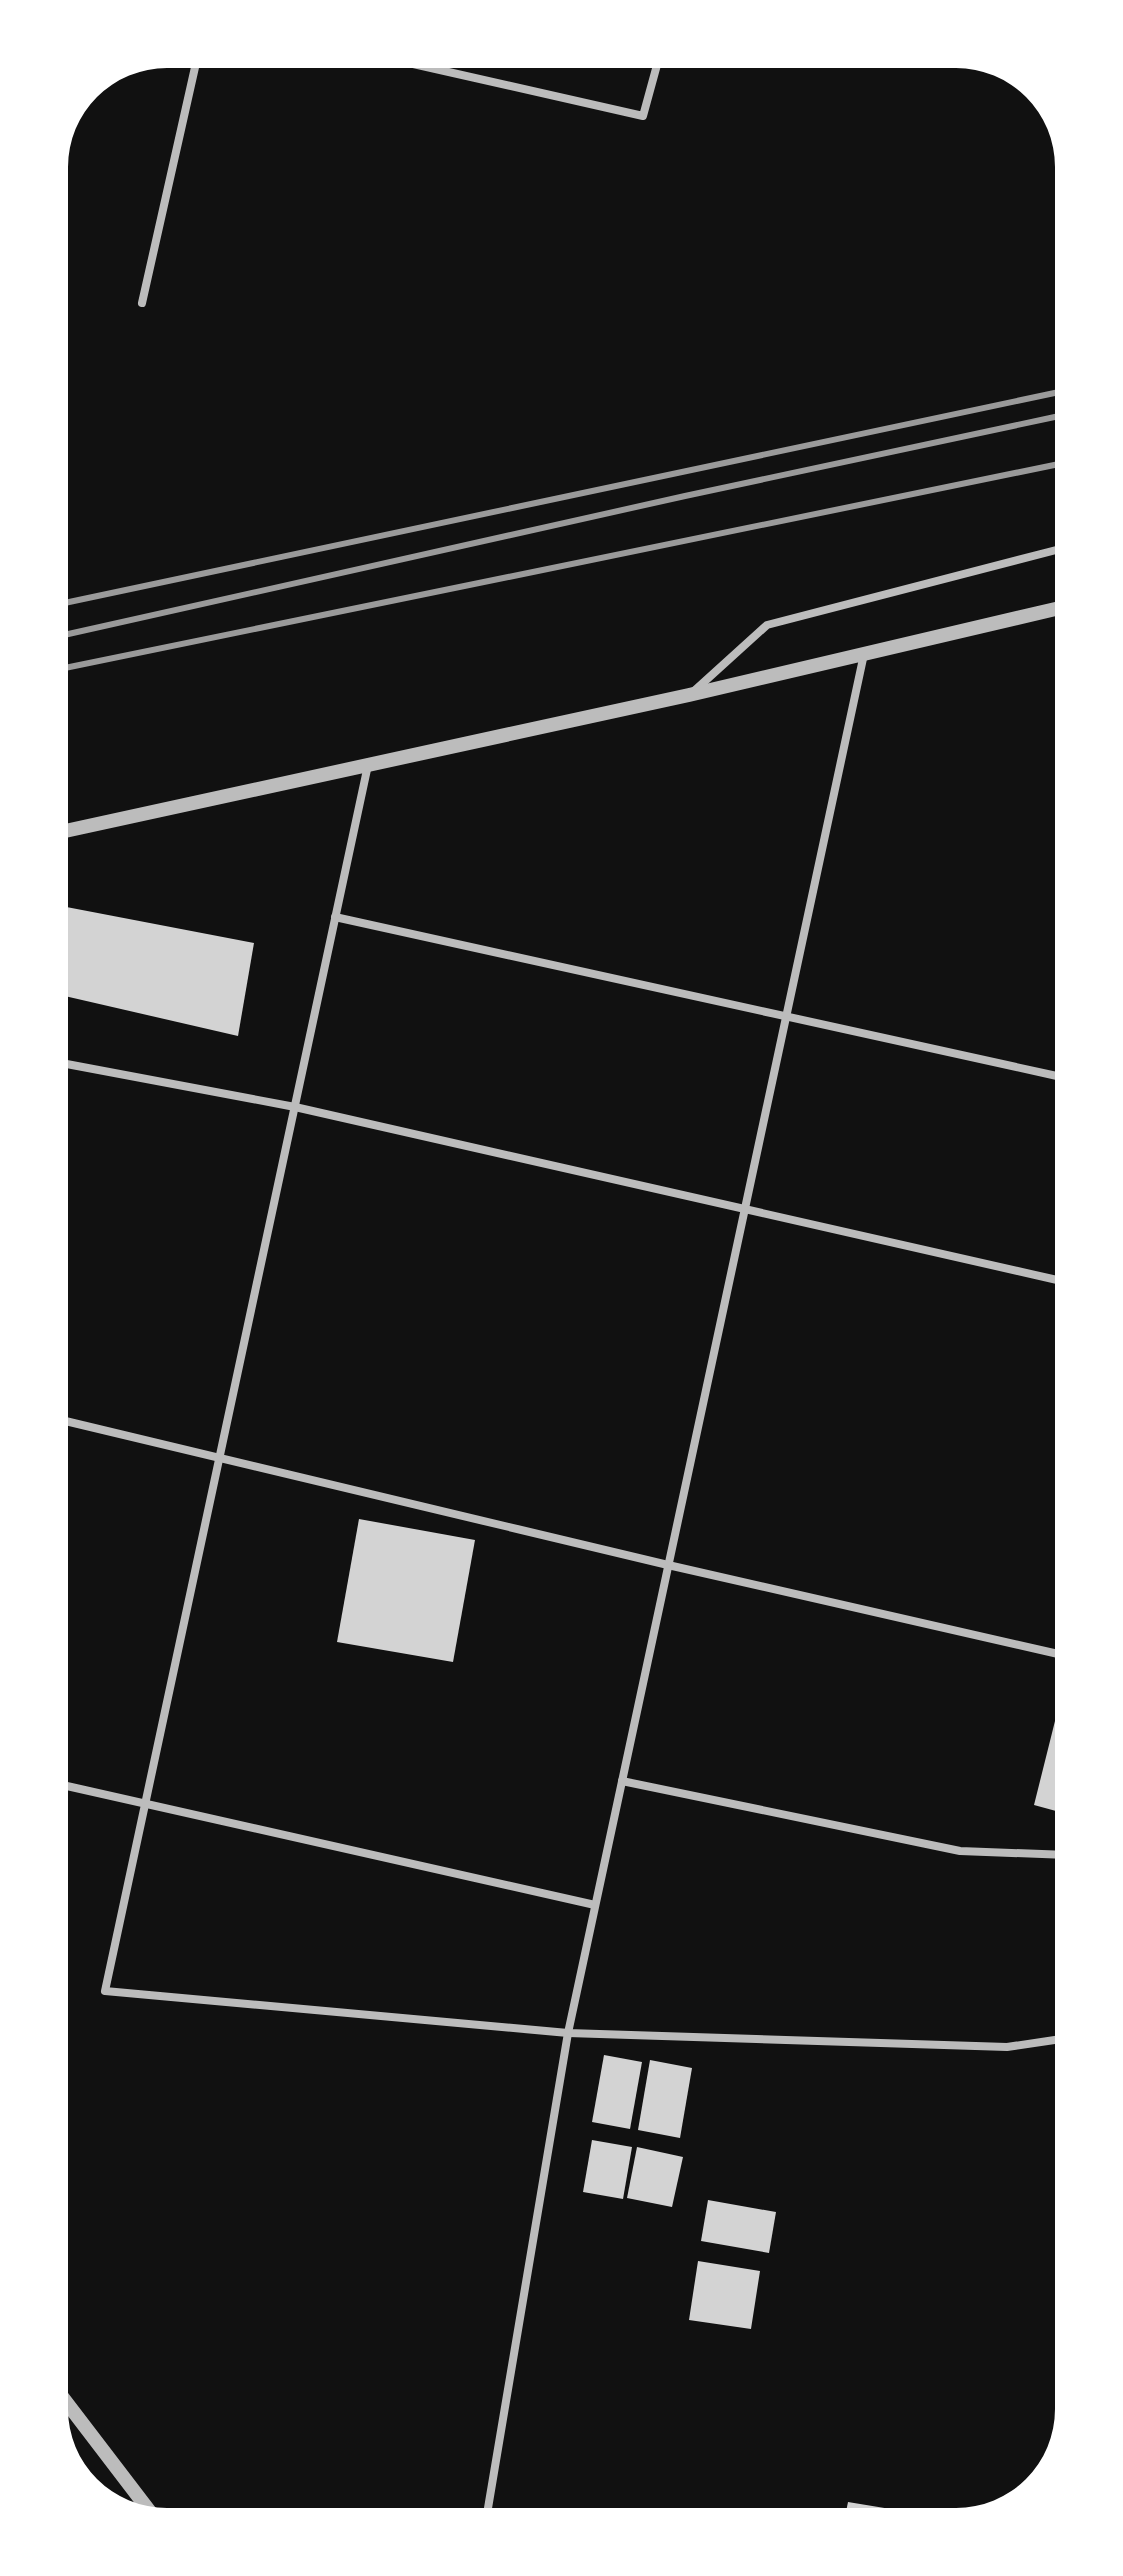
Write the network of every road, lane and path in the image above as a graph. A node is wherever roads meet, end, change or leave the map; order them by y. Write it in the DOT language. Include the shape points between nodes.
graph roads {
  1 [pos="195,68"];
  2 [pos="431,68"];
  3 [pos="656,68"];
  4 [pos="142,303"];
  5 [pos="1055,550"];
  6 [pos="1055,609"];
  7 [pos="864,654"];
  8 [pos="689,695"];
  9 [pos="368,765"];
  10 [pos="68,830"];
  11 [pos="335,917"];
  12 [pos="786,1018"];
  13 [pos="68,1064"];
  14 [pos="1055,1076"];
  15 [pos="295,1107"];
  16 [pos="744,1212"];
  17 [pos="1055,1280"];
  18 [pos="68,1421"];
  19 [pos="221,1455"];
  20 [pos="668,1565"];
  21 [pos="1055,1653"];
  22 [pos="622,1781"];
  23 [pos="68,1786"];
  24 [pos="146,1804"];
  25 [pos="1055,1855"];
  26 [pos="595,1905"];
  27 [pos="568,2033"];
  28 [pos="1055,2040"];
  29 [pos="68,2404"];
  30 [pos="145,2505"];
  31 [pos="488,2508"];
  1 -- 4 [label="street"];
  2 -- 3 [label="street" via="643,116"];
  5 -- 8 [label="street" via="767,625"];
  6 -- 7 [label="street"];
  7 -- 8 [label="street"];
  7 -- 12 [label="street"];
  8 -- 9 [label="street"];
  9 -- 10 [label="street"];
  9 -- 11 [label="street"];
  11 -- 12 [label="street"];
  11 -- 15 [label="street"];
  12 -- 14 [label="street"];
  12 -- 16 [label="street"];
  13 -- 15 [label="street"];
  15 -- 16 [label="street"];
  15 -- 19 [label="street"];
  16 -- 17 [label="street"];
  16 -- 20 [label="street"];
  18 -- 19 [label="street"];
  19 -- 20 [label="street"];
  19 -- 24 [label="street"];
  20 -- 21 [label="street"];
  20 -- 22 [label="street"];
  22 -- 25 [label="street" via="960,1851"];
  22 -- 26 [label="street"];
  23 -- 24 [label="street"];
  24 -- 26 [label="street"];
  24 -- 27 [label="street" via="105,1991"];
  26 -- 27 [label="street"];
  27 -- 28 [label="street" via="1007,2047"];
  27 -- 31 [label="street"];
  29 -- 30 [label="street"];
}
